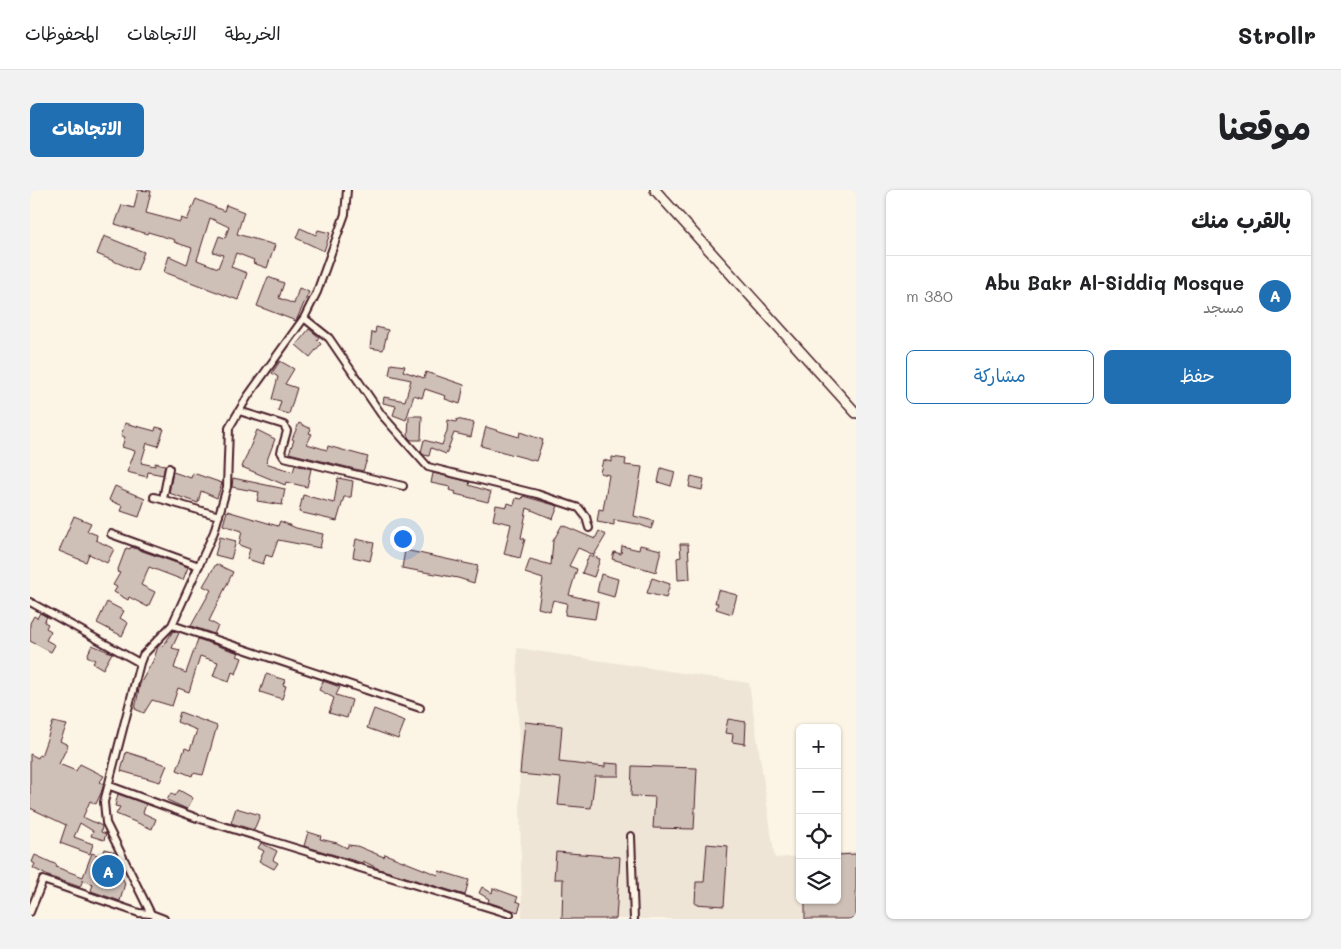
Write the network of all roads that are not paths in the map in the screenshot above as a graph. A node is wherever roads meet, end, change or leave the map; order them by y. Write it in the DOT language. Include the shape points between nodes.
graph roads {
  1 [pos="347,190"];
  2 [pos="655,190"];
  3 [pos="304,318"];
  4 [pos="239,411"];
  5 [pos="856,412"];
  6 [pos="170,468"];
  7 [pos="403,486"];
  8 [pos="154,497"];
  9 [pos="163,499"];
  10 [pos="219,516"];
  11 [pos="589,528"];
  12 [pos="111,534"];
  13 [pos="199,566"];
  14 [pos="30,602"];
  15 [pos="172,625"];
  16 [pos="140,662"];
  17 [pos="420,708"];
  18 [pos="110,786"];
  19 [pos="631,836"];
  20 [pos="30,912"];
  21 [pos="151,914"];
  22 [pos="510,914"];
  23 [pos="164,919"];
  24 [pos="634,919"];
  1 -- 3 [label="street" via="345,214 317,292"];
  2 -- 5 [label="main road"];
  3 -- 4 [label="street"];
  3 -- 11 [label="street" via="329,338 382,414 428,468 536,494 579,508"];
  4 -- 7 [label="street" via="284,425 288,431 281,452 284,457"];
  4 -- 10 [label="street" via="229,428 227,487"];
  6 -- 9 [label="street"];
  8 -- 9 [label="street"];
  9 -- 10 [label="street"];
  10 -- 13 [label="street"];
  12 -- 13 [label="street"];
  13 -- 15 [label="street"];
  14 -- 16 [label="street"];
  15 -- 16 [label="street"];
  15 -- 17 [label="street"];
  16 -- 18 [label="street"];
  18 -- 21 [label="street" via="104,802 106,823"];
  18 -- 22 [label="street" via="197,818"];
  19 -- 24 [label="street"];
  20 -- 21 [label="street" via="43,880 139,913"];
  21 -- 23 [label="street"];
}
